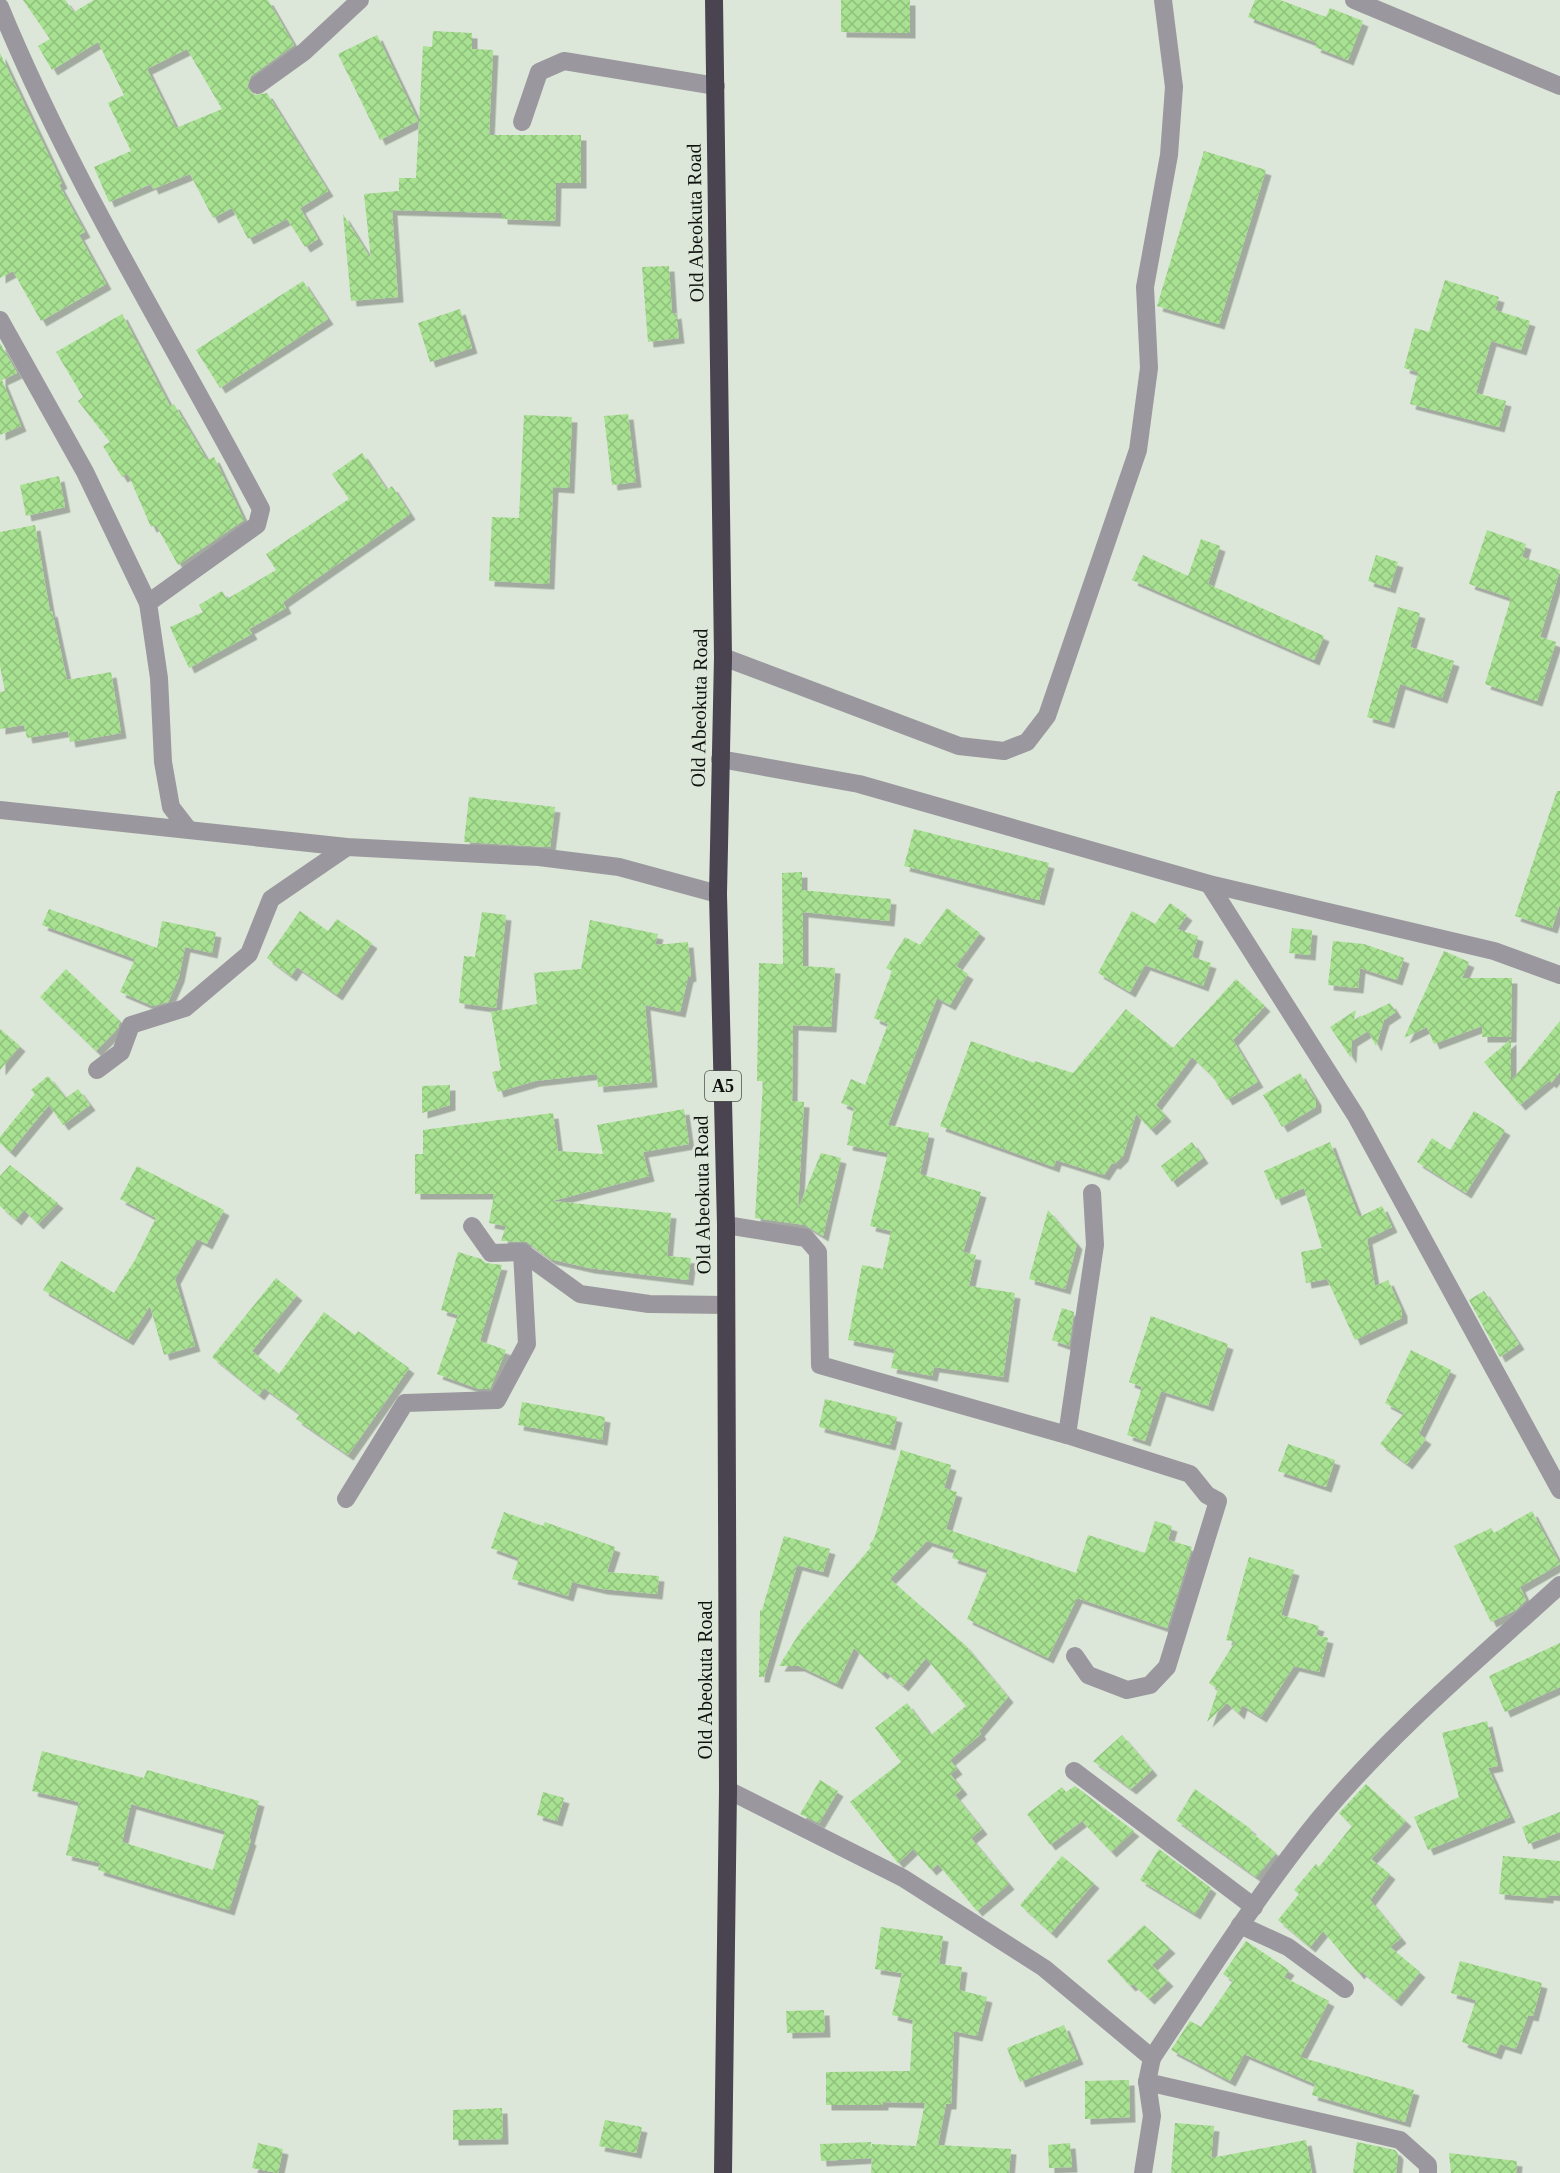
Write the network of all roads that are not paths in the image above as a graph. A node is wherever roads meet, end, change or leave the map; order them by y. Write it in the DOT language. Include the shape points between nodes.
graph roads {
  1 [pos="360,0"];
  2 [pos="714,0"];
  3 [pos="1163,0"];
  4 [pos="1354,0"];
  5 [pos="0,7"];
  6 [pos="258,85"];
  7 [pos="716,86"];
  8 [pos="1560,86"];
  9 [pos="522,122"];
  10 [pos="0,320"];
  11 [pos="148,603"];
  12 [pos="723,657"];
  13 [pos="720,759"];
  14 [pos="0,810"];
  15 [pos="188,829"];
  16 [pos="347,848"];
  17 [pos="1209,884"];
  18 [pos="718,894"];
  19 [pos="1560,975"];
  20 [pos="97,1070"];
  21 [pos="1092,1193"];
  22 [pos="726,1225"];
  23 [pos="472,1226"];
  24 [pos="522,1252"];
  25 [pos="726,1305"];
  26 [pos="1067,1435"];
  27 [pos="1560,1490"];
  28 [pos="346,1499"];
  29 [pos="1560,1585"];
  30 [pos="1075,1656"];
  31 [pos="1074,1771"];
  32 [pos="728,1790"];
  33 [pos="1254,1907"];
  34 [pos="1240,1925"];
  35 [pos="1344,1989"];
  36 [pos="1152,2058"];
  37 [pos="1147,2082"];
  38 [pos="723,2173"];
  39 [pos="1143,2173"];
  40 [pos="1428,2173"];
  1 -- 6 [label="street" via="304,52"];
  2 -- 7 [label="highway, Old Abeokuta Road / A5"];
  3 -- 12 [label="street" via="1174,87 1169,155 1145,286 1149,368 1138,450 1047,716 1027,742 1004,751 960,746"];
  4 -- 8 [label="street"];
  5 -- 11 [label="street" via="28,76 93,206 261,509 257,525"];
  7 -- 9 [label="street" via="564,61 538,72"];
  7 -- 12 [label="highway, Old Abeokuta Road / A5"];
  10 -- 11 [label="street" via="85,472"];
  11 -- 15 [label="street" via="159,678 163,762 171,807"];
  12 -- 13 [label="highway, Old Abeokuta Road / A5"];
  13 -- 17 [label="street" via="859,784"];
  13 -- 18 [label="highway, Old Abeokuta Road / A5"];
  14 -- 15 [label="street"];
  15 -- 16 [label="street"];
  16 -- 18 [label="street" via="539,857 619,867"];
  16 -- 20 [label="street" via="271,899 249,954 185,1008 131,1025 121,1052"];
  17 -- 19 [label="street" via="1494,951"];
  17 -- 27 [label="street" via="1356,1116"];
  18 -- 22 [label="highway, Old Abeokuta Road / A5"];
  21 -- 26 [label="street" via="1095,1245"];
  22 -- 25 [label="highway, Old Abeokuta Road / A5"];
  22 -- 26 [label="street" via="806,1238 818,1252 819,1365"];
  23 -- 24 [label="street" via="491,1253"];
  24 -- 25 [label="street" via="580,1294 649,1304"];
  24 -- 28 [label="street" via="527,1344 497,1400 405,1402"];
  25 -- 32 [label="highway, Old Abeokuta Road / A5"];
  26 -- 30 [label="street" via="1190,1474 1207,1495 1218,1501 1167,1667 1150,1685 1127,1690 1088,1675"];
  29 -- 33 [label="street" via="1367,1766 1319,1820"];
  31 -- 33 [label="street"];
  32 -- 36 [label="street" via="903,1878 1044,1968"];
  32 -- 38 [label="highway, Old Abeokuta Road / A5"];
  33 -- 34 [label="street"];
  34 -- 35 [label="street" via="1288,1947"];
  34 -- 36 [label="street"];
  36 -- 37 [label="street"];
  37 -- 39 [label="street" via="1152,2116"];
  37 -- 40 [label="street" via="1401,2140 1428,2165"];
}
